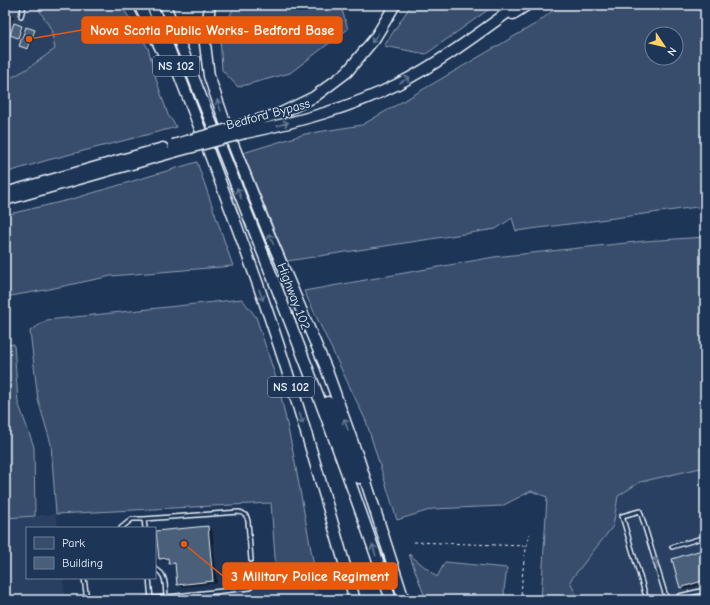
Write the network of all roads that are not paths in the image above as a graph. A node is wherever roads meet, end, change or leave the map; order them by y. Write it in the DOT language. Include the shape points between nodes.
graph roads {
  1 [pos="24,5"];
  2 [pos="139,5"];
  3 [pos="152,5"];
  4 [pos="165,5"];
  5 [pos="210,5"];
  6 [pos="395,5"];
  7 [pos="518,5"];
  8 [pos="527,5"];
  9 [pos="21,16"];
  10 [pos="459,48"];
  11 [pos="200,128"];
  12 [pos="244,129"];
  13 [pos="174,149"];
  14 [pos="5,193"];
  15 [pos="5,200"];
  16 [pos="254,229"];
  17 [pos="377,514"];
  18 [pos="144,518"];
  19 [pos="122,527"];
  20 [pos="145,527"];
  21 [pos="705,537"];
  22 [pos="672,547"];
  23 [pos="252,560"];
  24 [pos="156,570"];
  25 [pos="84,579"];
  26 [pos="150,579"];
  27 [pos="250,588"];
  28 [pos="705,590"];
  29 [pos="166,597"];
  30 [pos="151,599"];
  31 [pos="87,600"];
  32 [pos="139,600"];
  33 [pos="355,600"];
  34 [pos="390,600"];
  35 [pos="404,600"];
  36 [pos="647,600"];
  37 [pos="667,600"];
  38 [pos="679,600"];
  1 -- 9 [label="lane"];
  2 -- 11 [label="highway"];
  3 -- 11 [label="highway, NS 102"];
  16 -- 4 [label="highway, Highway 102 / NS 102, one-way"];
  17 -- 5 [label="highway, one-way" via="326,368 263,220 209,76 205,44"];
  6 -- 12 [label="highway, Bedford Bypass, one-way" via="375,38 347,72 314,97"];
  7 -- 10 [label="highway, Bedford Bypass"];
  8 -- 10 [label="highway"];
  12 -- 10 [label="highway, Bedford Bypass, one-way" via="280,126 358,102 398,84"];
  11 -- 33 [label="highway, NS 102, one-way" via="269,316"];
  12 -- 13 [label="highway, Bedford Bypass, bridge"];
  13 -- 14 [label="highway, Bedford Bypass"];
  13 -- 15 [label="highway, Bedford Bypass"];
  16 -- 17 [label="highway" via="263,241 352,462"];
  34 -- 16 [label="highway, Highway 102 / NS 102, one-way" via="353,488"];
  17 -- 35 [label="highway"];
  18 -- 19 [label="lane" via="132,519"];
  18 -- 20 [label="lane"];
  18 -- 23 [label="lane" via="243,513 248,521"];
  21 -- 22 [label="lane"];
  24 -- 29 [label="lane" via="165,578"];
  25 -- 31 [label="lane"];
  26 -- 30 [label="lane"];
  27 -- 29 [label="lane"];
  28 -- 38 [label="lane" via="679,596"];
  29 -- 30 [label="lane"];
  30 -- 32 [label="lane"];
  37 -- 36 [label="lane, one-way" via="640,510 622,516"];
}
